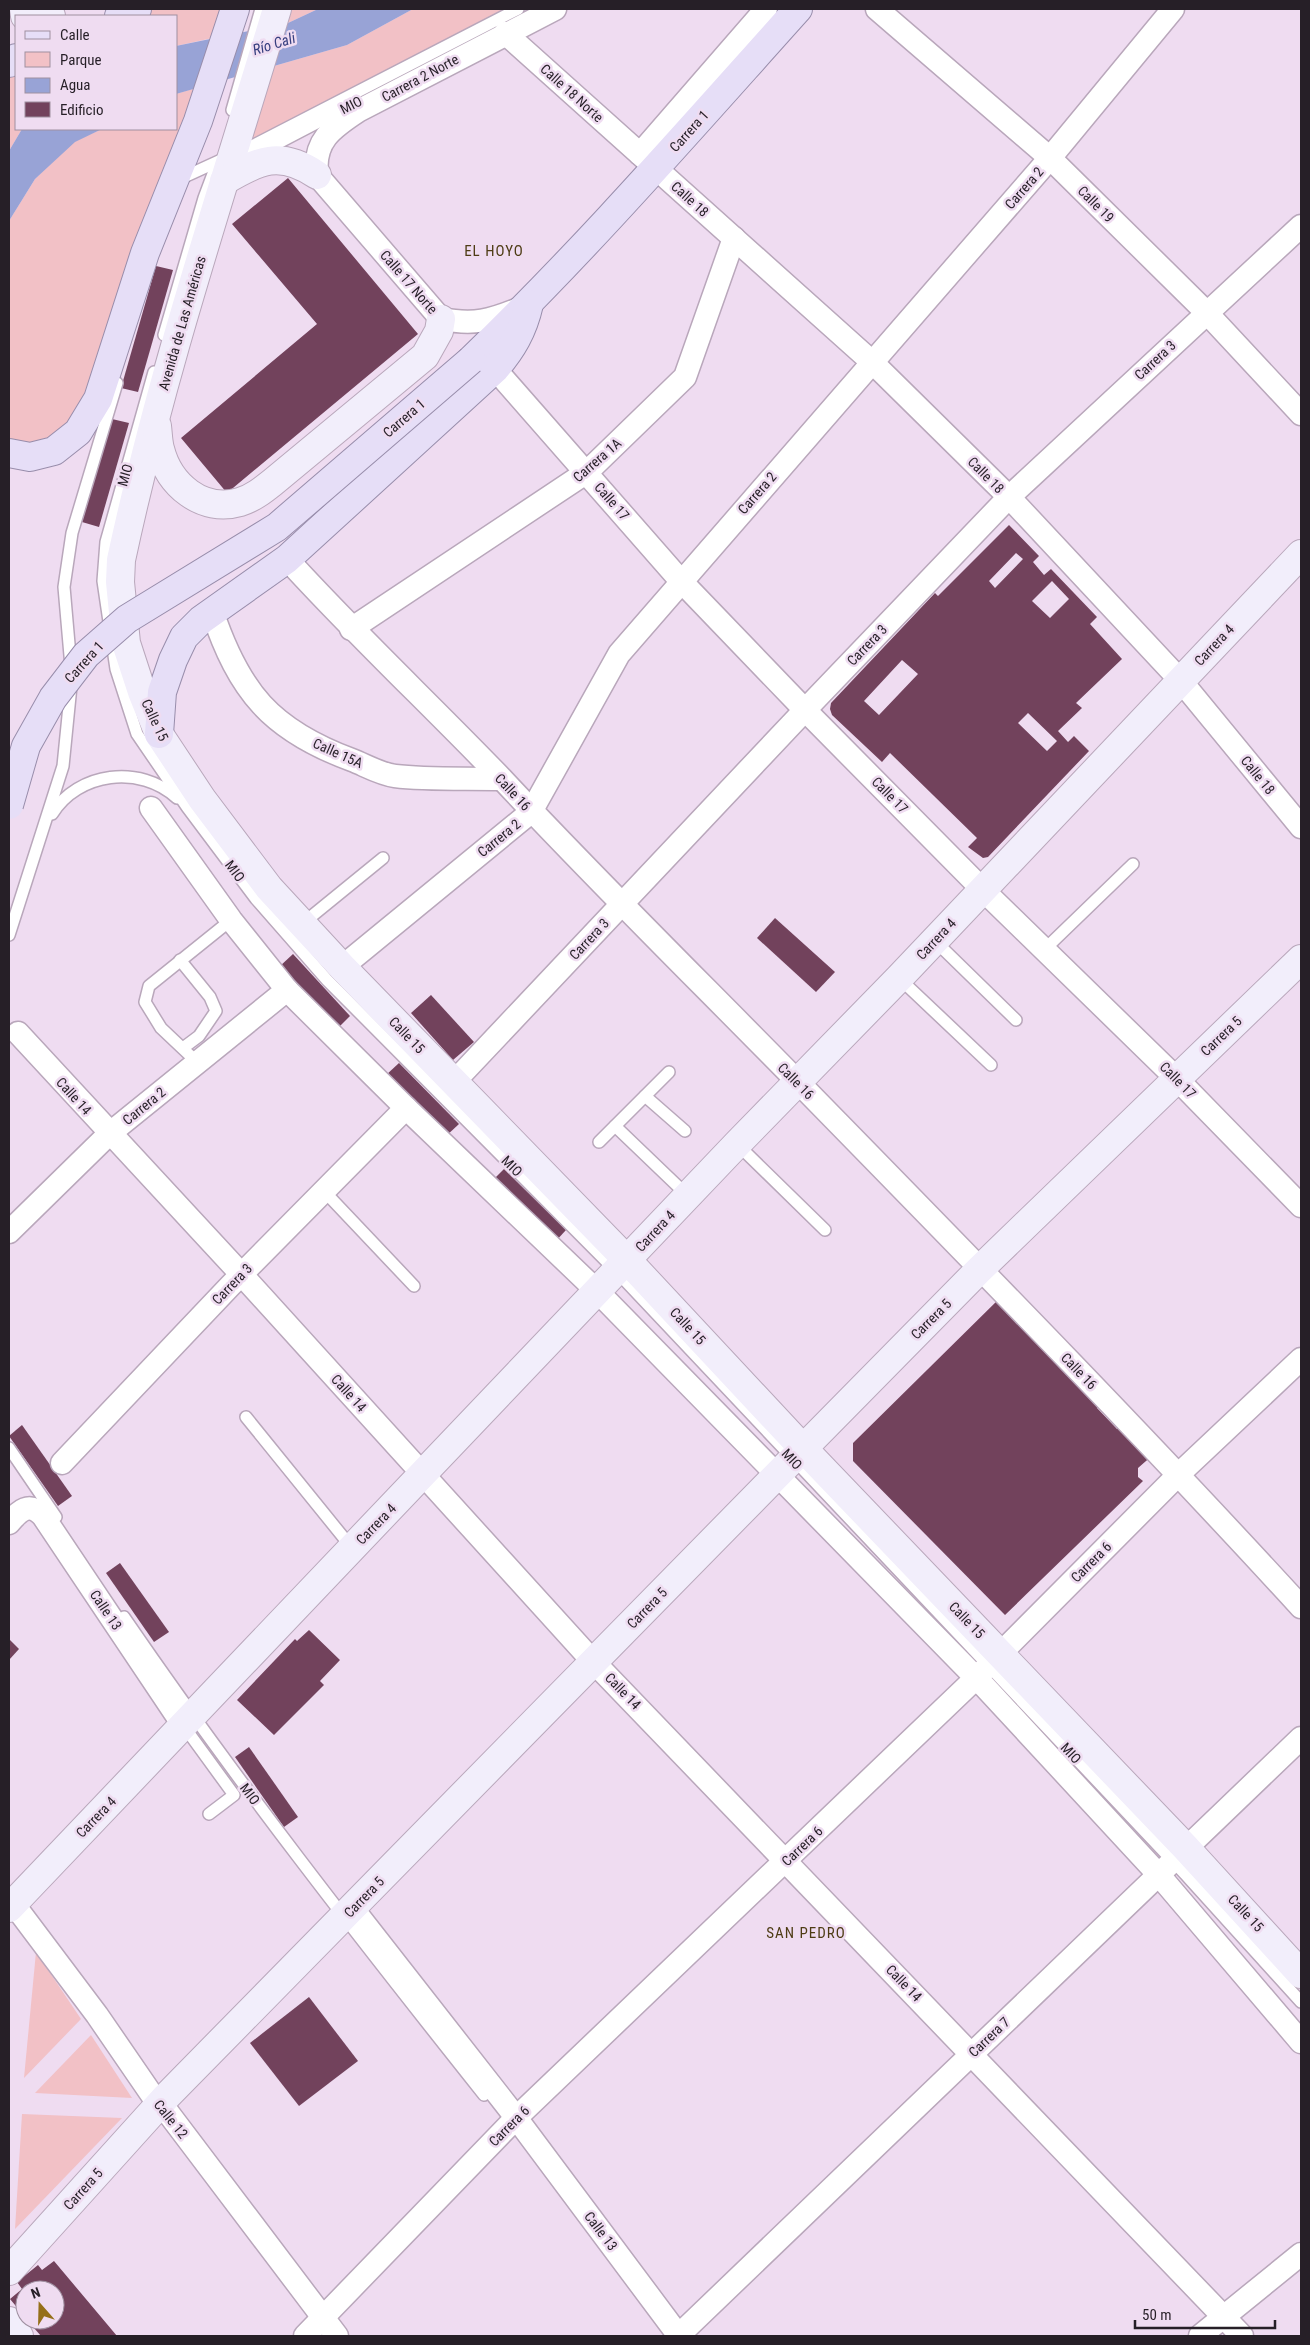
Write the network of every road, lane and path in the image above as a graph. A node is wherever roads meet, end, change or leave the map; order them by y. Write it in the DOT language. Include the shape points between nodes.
graph roads {
  1 [pos="138,9"];
  2 [pos="234,9"];
  3 [pos="245,9"];
  4 [pos="261,9"];
  5 [pos="277,9"];
  6 [pos="518,9"];
  7 [pos="545,9"];
  8 [pos="554,9"];
  9 [pos="766,9"];
  10 [pos="798,9"];
  11 [pos="877,9"];
  12 [pos="1173,9"];
  13 [pos="122,15"];
  14 [pos="505,33"];
  15 [pos="218,98"];
  16 [pos="202,127"];
  17 [pos="226,155"];
  18 [pos="1050,158"];
  19 [pos="648,161"];
  20 [pos="317,175"];
  21 [pos="184,177"];
  22 [pos="1301,226"];
  23 [pos="734,238"];
  24 [pos="529,304"];
  25 [pos="1206,312"];
  26 [pos="441,319"];
  27 [pos="133,329"];
  28 [pos="161,346"];
  29 [pos="872,362"];
  30 [pos="156,364"];
  31 [pos="483,364"];
  32 [pos="120,375"];
  33 [pos="1301,414"];
  34 [pos="156,415"];
  35 [pos="19,455"];
  36 [pos="587,472"];
  37 [pos="1009,498"];
  38 [pos="1301,554"];
  39 [pos="287,558"];
  40 [pos="680,580"];
  41 [pos="212,611"];
  42 [pos="352,628"];
  43 [pos="126,643"];
  44 [pos="1180,681"];
  45 [pos="804,710"];
  46 [pos="159,734"];
  47 [pos="501,779"];
  48 [pos="9,805"];
  49 [pos="151,808"];
  50 [pos="187,808"];
  51 [pos="531,812"];
  52 [pos="44,826"];
  53 [pos="1301,827"];
  54 [pos="384,858"];
  55 [pos="1133,864"];
  56 [pos="982,889"];
  57 [pos="621,905"];
  58 [pos="232,920"];
  59 [pos="302,924"];
  60 [pos="9,935"];
  61 [pos="934,941"];
  62 [pos="1045,949"];
  63 [pos="1301,959"];
  64 [pos="180,960"];
  65 [pos="342,966"];
  66 [pos="899,978"];
  67 [pos="287,990"];
  68 [pos="1016,1020"];
  69 [pos="18,1033"];
  70 [pos="190,1056"];
  71 [pos="991,1065"];
  72 [pos="669,1072"];
  73 [pos="1177,1079"];
  74 [pos="797,1082"];
  75 [pos="453,1084"];
  76 [pos="646,1096"];
  77 [pos="406,1108"];
  78 [pos="615,1126"];
  79 [pos="686,1131"];
  80 [pos="109,1134"];
  81 [pos="598,1142"];
  82 [pos="737,1144"];
  83 [pos="324,1191"];
  84 [pos="688,1196"];
  85 [pos="1301,1206"];
  86 [pos="825,1230"];
  87 [pos="9,1232"];
  88 [pos="622,1266"];
  89 [pos="979,1270"];
  90 [pos="242,1275"];
  91 [pos="414,1286"];
  92 [pos="598,1292"];
  93 [pos="1301,1359"];
  94 [pos="246,1418"];
  95 [pos="9,1448"];
  96 [pos="791,1461"];
  97 [pos="62,1463"];
  98 [pos="1179,1474"];
  99 [pos="422,1475"];
  100 [pos="14,1516"];
  101 [pos="352,1549"];
  102 [pos="1301,1607"];
  103 [pos="595,1662"];
  104 [pos="988,1665"];
  105 [pos="187,1720"];
  106 [pos="1301,1738"];
  107 [pos="209,1814"];
  108 [pos="1172,1860"];
  109 [pos="786,1861"];
  110 [pos="10,1903"];
  111 [pos="348,1913"];
  112 [pos="1301,1974"];
  113 [pos="1301,2002"];
  114 [pos="1301,2042"];
  115 [pos="972,2054"];
  116 [pos="160,2104"];
  117 [pos="516,2123"];
  118 [pos="1301,2254"];
  119 [pos="9,2271"];
  120 [pos="323,2317"];
  121 [pos="1225,2318"];
  122 [pos="9,2321"];
  123 [pos="19,2336"];
  124 [pos="305,2336"];
  125 [pos="337,2336"];
  126 [pos="664,2336"];
  127 [pos="678,2336"];
  128 [pos="1200,2336"];
  129 [pos="1242,2336"];
  1 -- 13 [label="main road"];
  2 -- 16 [label="main road"];
  3 -- 15 [label="lane"];
  4 -- 17 [label="lane"];
  5 -- 17 [label="street, Avenida de Las Américas"];
  6 -- 17 [label="lane, MIO" via="265,140"];
  7 -- 17 [label="lane, MIO"];
  8 -- 14 [label="street, Carrera 2 Norte"];
  9 -- 19 [label="street, Carrera 1"];
  10 -- 19 [label="main road, Carrera 1"];
  11 -- 18 [label="street, Calle 19"];
  12 -- 18 [label="street, Carrera 2"];
  14 -- 19 [label="street, Calle 18 Norte"];
  14 -- 20 [label="street, Carrera 2 Norte" via="338,124 320,146"];
  16 -- 21 [label="lane"];
  16 -- 35 [label="main road" via="145,253 98,399 78,432 54,451"];
  17 -- 20 [label="street" via="260,162 274,160 303,165"];
  17 -- 21 [label="lane, MIO"];
  17 -- 28 [label="lane" via="204,198"];
  17 -- 34 [label="street, Avenida de Las Américas"];
  18 -- 25 [label="street, Calle 19"];
  18 -- 29 [label="street, Carrera 2"];
  19 -- 23 [label="street, Calle 18"];
  19 -- 24 [label="main road, Carrera 1"];
  20 -- 26 [label="street, Calle 17 Norte"];
  21 -- 27 [label="lane" via="154,256"];
  22 -- 25 [label="street, Carrera 3"];
  23 -- 29 [label="street, Calle 18"];
  23 -- 36 [label="street, Carrera 1A" via="685,377"];
  24 -- 26 [label="street, Calle 17 Norte" via="495,319 478,322"];
  24 -- 31 [label="main road, Carrera 1"];
  25 -- 33 [label="street, Calle 19"];
  25 -- 37 [label="street, Carrera 3"];
  26 -- 34 [label="street" via="439,331 425,356 273,482 241,502 211,505 182,488 165,465 159,448"];
  29 -- 37 [label="street, Calle 18"];
  29 -- 40 [label="street, Carrera 2"];
  30 -- 50 [label="lane, MIO" via="106,542 103,581 116,669 137,734"];
  31 -- 36 [label="street, Calle 17"];
  31 -- 39 [label="main road"];
  31 -- 48 [label="main road, Carrera 1, bridge" via="277,527 127,619 86,655 53,698 26,746"];
  32 -- 52 [label="lane" via="72,533 64,587 72,675 63,766"];
  34 -- 43 [label="street, Avenida de Las Américas" via="121,560"];
  36 -- 40 [label="street, Calle 17"];
  36 -- 42 [label="street, Carrera 1A"];
  37 -- 44 [label="street, Calle 18"];
  37 -- 45 [label="street, Carrera 3"];
  38 -- 44 [label="street, Carrera 4"];
  39 -- 41 [label="main road"];
  39 -- 42 [label="street, Calle 16"];
  40 -- 45 [label="street, Calle 17"];
  40 -- 51 [label="street, Carrera 2" via="619,654"];
  41 -- 46 [label="main road" via="184,637 173,660 162,692"];
  41 -- 47 [label="street, Calle 15A" via="233,666 250,693 268,713 320,748 393,776"];
  42 -- 47 [label="street, Calle 16"];
  43 -- 46 [label="street, Calle 15"];
  44 -- 53 [label="street, Calle 18"];
  44 -- 56 [label="street, Carrera 4"];
  45 -- 56 [label="street, Calle 17"];
  45 -- 57 [label="street, Carrera 3"];
  46 -- 59 [label="street, Calle 15" via="202,799"];
  47 -- 51 [label="street, Calle 16"];
  49 -- 58 [label="street, Calle 15"];
  50 -- 52 [label="lane" via="169,791 147,780 122,776 98,779 76,789 57,806"];
  50 -- 88 [label="lane, MIO" via="256,899 327,980"];
  51 -- 57 [label="street, Calle 16"];
  51 -- 65 [label="street, Carrera 2"];
  52 -- 60 [label="lane"];
  54 -- 59 [label="lane"];
  55 -- 62 [label="lane"];
  56 -- 61 [label="street, Carrera 4"];
  56 -- 62 [label="street, Calle 17"];
  57 -- 74 [label="street, Calle 16"];
  57 -- 75 [label="street, Carrera 3"];
  58 -- 64 [label="lane"];
  58 -- 67 [label="street, Calle 15"];
  59 -- 65 [label="street, Calle 15"];
  61 -- 66 [label="street, Carrera 4"];
  61 -- 68 [label="lane"];
  62 -- 73 [label="street, Calle 17"];
  63 -- 73 [label="street, Carrera 5"];
  64 -- 70 [label="lane" via="210,998 216,1011"];
  64 -- 70 [label="lane" via="149,986 145,1002 161,1028"];
  65 -- 75 [label="street, Calle 15"];
  66 -- 71 [label="lane"];
  66 -- 74 [label="street, Carrera 4"];
  67 -- 70 [label="street, Carrera 2"];
  67 -- 77 [label="street, Calle 15"];
  69 -- 80 [label="street, Calle 14"];
  70 -- 80 [label="street, Carrera 2"];
  72 -- 76 [label="lane"];
  73 -- 85 [label="street, Calle 17"];
  73 -- 89 [label="street, Carrera 5"];
  74 -- 82 [label="street, Carrera 4"];
  74 -- 89 [label="street, Calle 16"];
  75 -- 88 [label="street, Calle 15"];
  76 -- 78 [label="lane"];
  76 -- 79 [label="lane"];
  77 -- 83 [label="street, Carrera 3"];
  77 -- 92 [label="street, Calle 15"];
  78 -- 81 [label="lane"];
  78 -- 84 [label="lane"];
  80 -- 87 [label="street, Carrera 2"];
  80 -- 90 [label="street, Calle 14"];
  82 -- 84 [label="street, Carrera 4"];
  82 -- 86 [label="lane"];
  83 -- 90 [label="street, Carrera 3"];
  83 -- 91 [label="lane"];
  84 -- 88 [label="street, Carrera 4"];
  88 -- 92 [label="street, Carrera 4"];
  88 -- 96 [label="street, Calle 15"];
  89 -- 96 [label="street, Carrera 5"];
  89 -- 98 [label="street, Calle 16"];
  90 -- 97 [label="street, Carrera 3"];
  90 -- 99 [label="street, Calle 14"];
  92 -- 96 [label="street, Calle 15"];
  92 -- 99 [label="street, Carrera 4"];
  93 -- 98 [label="street, Carrera 6"];
  94 -- 101 [label="lane"];
  95 -- 105 [label="lane, MIO"];
  96 -- 103 [label="street, Carrera 5"];
  96 -- 104 [label="street, Calle 15"];
  96 -- 104 [label="street, Calle 15"];
  98 -- 102 [label="street, Calle 16"];
  98 -- 104 [label="street, Carrera 6"];
  99 -- 101 [label="street, Carrera 4"];
  99 -- 103 [label="street, Calle 14"];
  100 -- 105 [label="street, Calle 13" via="32,1508 43,1516"];
  101 -- 105 [label="street, Carrera 4"];
  103 -- 109 [label="street, Calle 14"];
  103 -- 111 [label="street, Carrera 5"];
  104 -- 108 [label="street, Calle 15"];
  104 -- 108 [label="street, Calle 15"];
  104 -- 109 [label="street, Carrera 6"];
  105 -- 107 [label="lane" via="234,1795"];
  105 -- 110 [label="street, Carrera 4"];
  105 -- 111 [label="lane, MIO"];
  106 -- 108 [label="street, Carrera 7"];
  108 -- 112 [label="street, Calle 15"];
  108 -- 113 [label="lane"];
  108 -- 114 [label="street, Calle 15"];
  108 -- 115 [label="street, Carrera 7"];
  109 -- 115 [label="street, Calle 14"];
  109 -- 117 [label="street, Carrera 6"];
  110 -- 116 [label="street, Calle 12" via="97,2014"];
  111 -- 116 [label="street, Carrera 5"];
  111 -- 117 [label="street"];
  115 -- 121 [label="street, Calle 14"];
  115 -- 127 [label="street, Carrera 7"];
  116 -- 119 [label="street, Carrera 5"];
  116 -- 120 [label="street, Calle 12"];
  117 -- 120 [label="street, Carrera 6"];
  117 -- 126 [label="street, Calle 13"];
  117 -- 127 [label="street, Calle 13"];
  118 -- 121 [label="street"];
  120 -- 124 [label="street, Carrera 6"];
  120 -- 125 [label="street, Calle 12"];
  121 -- 128 [label="street"];
  121 -- 129 [label="street, Calle 14"];
  122 -- 123 [label="street"];
}
